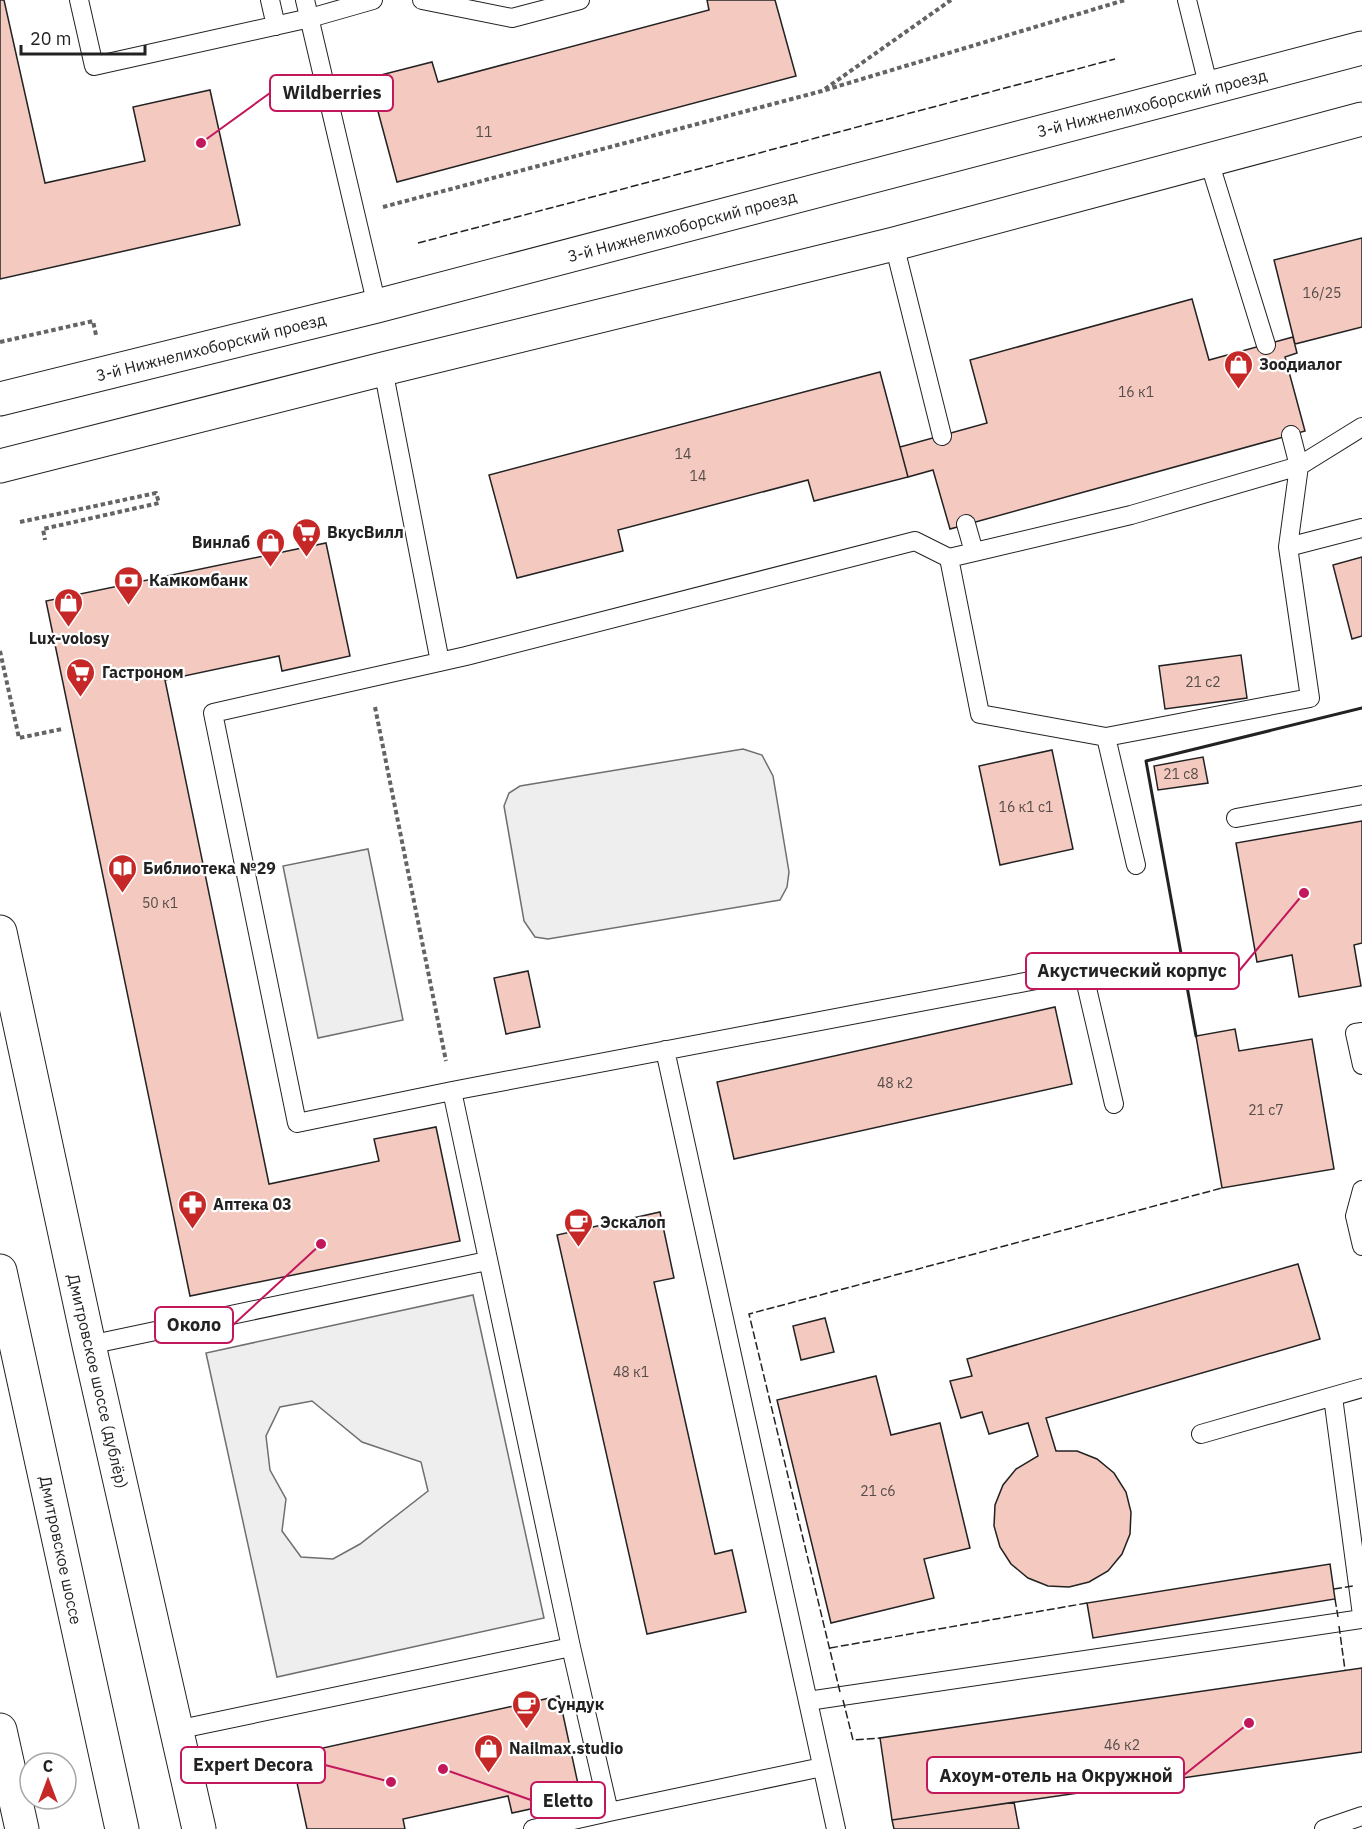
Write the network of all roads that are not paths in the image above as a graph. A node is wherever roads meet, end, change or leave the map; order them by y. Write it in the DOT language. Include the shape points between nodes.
graph roads {
  1 [pos="79,0"];
  2 [pos="270,0"];
  3 [pos="373,0"];
  4 [pos="422,0"];
  5 [pos="507,0"];
  6 [pos="580,0"];
  7 [pos="1187,0"];
  8 [pos="307,9"];
  9 [pos="512,18"];
  10 [pos="276,26"];
  11 [pos="1362,48"];
  12 [pos="1209,88"];
  13 [pos="1362,119"];
  14 [pos="1209,161"];
  15 [pos="894,244"];
  16 [pos="377,306"];
  17 [pos="1266,345"];
  18 [pos="382,369"];
  19 [pos="0,399"];
  20 [pos="1362,427"];
  21 [pos="1291,435"];
  22 [pos="942,436"];
  23 [pos="0,466"];
  24 [pos="1299,466"];
  25 [pos="966,524"];
  26 [pos="1362,528"];
  27 [pos="1288,547"];
  28 [pos="974,552"];
  29 [pos="949,558"];
  30 [pos="440,662"];
  31 [pos="1106,737"];
  32 [pos="1362,795"];
  33 [pos="1236,818"];
  34 [pos="1136,865"];
  35 [pos="0,932"];
  36 [pos="1362,1032"];
  37 [pos="665,1050"];
  38 [pos="1362,1065"];
  39 [pos="452,1091"];
  40 [pos="1114,1104"];
  41 [pos="1362,1190"];
  42 [pos="1362,1246"];
  43 [pos="487,1261"];
  44 [pos="0,1271"];
  45 [pos="89,1345"];
  46 [pos="1362,1388"];
  47 [pos="1333,1397"];
  48 [pos="1201,1434"];
  49 [pos="1362,1616"];
  50 [pos="571,1647"];
  51 [pos="808,1701"];
  52 [pos="0,1730"];
  53 [pos="176,1730"];
  54 [pos="822,1767"];
  55 [pos="609,1812"];
  56 [pos="1362,1816"];
  57 [pos="22,1829"];
  58 [pos="122,1829"];
  59 [pos="199,1829"];
  60 [pos="533,1829"];
  61 [pos="836,1829"];
  62 [pos="1324,1829"];
  1 -- 10 [label="lane" via="94,66"];
  2 -- 10 [label="lane"];
  3 -- 8 [label="lane"];
  4 -- 9 [label="lane"];
  5 -- 9 [label="lane"];
  6 -- 9 [label="lane"];
  7 -- 12 [label="lane"];
  8 -- 10 [label="lane"];
  8 -- 16 [label="lane"];
  11 -- 12 [label="main road, 3-й Нижнелихоборский проезд"];
  12 -- 16 [label="main road, 3-й Нижнелихоборский проезд"];
  13 -- 14 [label="main road"];
  14 -- 15 [label="main road"];
  14 -- 17 [label="lane"];
  15 -- 18 [label="main road"];
  15 -- 22 [label="lane"];
  16 -- 19 [label="main road, 3-й Нижнелихоборский проезд"];
  18 -- 23 [label="main road"];
  18 -- 30 [label="lane"];
  20 -- 24 [label="lane"];
  21 -- 24 [label="lane"];
  24 -- 27 [label="lane"];
  24 -- 28 [label="lane" via="1131,515"];
  25 -- 28 [label="lane"];
  26 -- 27 [label="lane"];
  27 -- 31 [label="lane" via="1310,698"];
  28 -- 29 [label="lane"];
  29 -- 30 [label="lane" via="915,541"];
  29 -- 31 [label="lane" via="980,714"];
  30 -- 39 [label="lane" via="213,713 297,1123"];
  31 -- 34 [label="lane"];
  32 -- 33 [label="lane"];
  35 -- 45 [label="main road, Дмитровское шоссе (дублёр)"];
  36 -- 38 [label="lane" via="1355,1033"];
  37 -- 39 [label="lane"];
  37 -- 40 [label="lane" via="1083,971"];
  37 -- 51 [label="lane"];
  39 -- 43 [label="lane"];
  41 -- 42 [label="lane" via="1355,1216"];
  43 -- 45 [label="lane"];
  43 -- 50 [label="lane"];
  44 -- 58 [label="main road, Дмитровское шоссе"];
  45 -- 53 [label="main road, Дмитровское шоссе (дублёр)"];
  46 -- 47 [label="lane"];
  47 -- 48 [label="lane"];
  47 -- 49 [label="lane"];
  49 -- 51 [label="lane"];
  50 -- 53 [label="lane"];
  50 -- 55 [label="lane"];
  51 -- 54 [label="lane"];
  52 -- 57 [label="main road"];
  53 -- 59 [label="main road, Дмитровское шоссе (дублёр)"];
  54 -- 55 [label="lane"];
  54 -- 61 [label="lane"];
  55 -- 60 [label="lane"];
  56 -- 62 [label="lane"];
}
